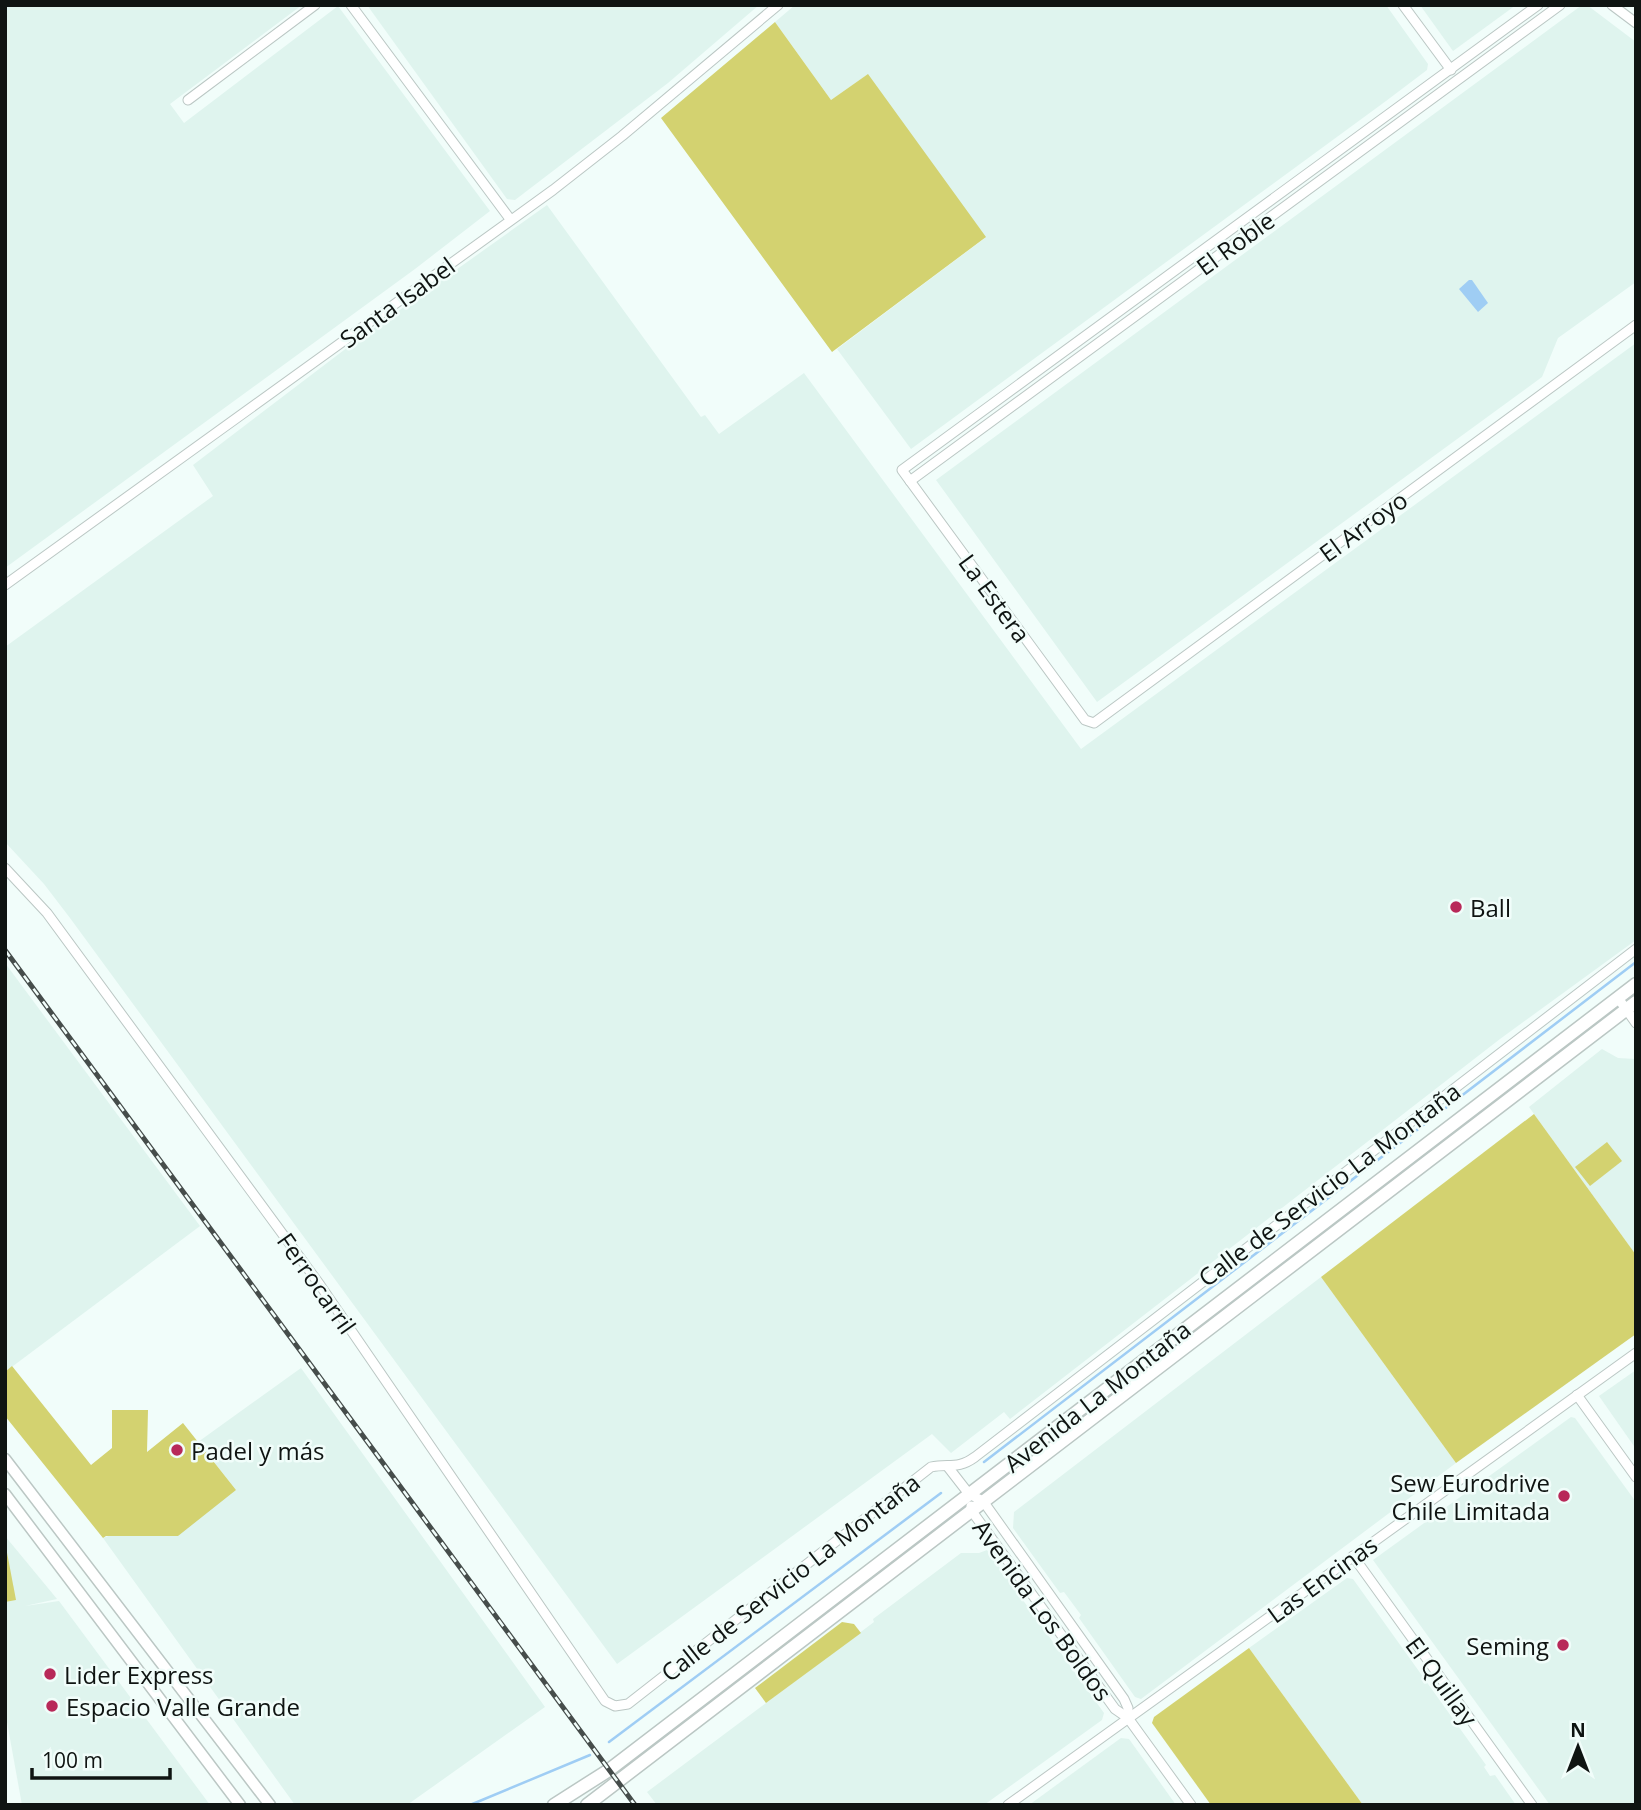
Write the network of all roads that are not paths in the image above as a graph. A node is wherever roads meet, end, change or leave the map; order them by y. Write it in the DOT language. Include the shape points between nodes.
graph roads {
  1 [pos="315,5"];
  2 [pos="351,5"];
  3 [pos="778,5"];
  4 [pos="1403,5"];
  5 [pos="1538,5"];
  6 [pos="1560,5"];
  7 [pos="1612,5"];
  8 [pos="1636,23"];
  9 [pos="1451,70"];
  10 [pos="188,100"];
  11 [pos="1329,159"];
  12 [pos="1338,170"];
  13 [pos="510,219"];
  14 [pos="1636,325"];
  15 [pos="902,470"];
  16 [pos="910,481"];
  17 [pos="5,585"];
  18 [pos="1090,724"];
  19 [pos="5,867"];
  20 [pos="1636,948"];
  21 [pos="1633,996"];
  22 [pos="1636,1023"];
  23 [pos="1636,1353"];
  24 [pos="1577,1395"];
  25 [pos="5,1459"];
  26 [pos="948,1467"];
  27 [pos="1636,1478"];
  28 [pos="5,1493"];
  29 [pos="969,1494"];
  30 [pos="983,1501"];
  31 [pos="971,1510"];
  32 [pos="1353,1556"];
  33 [pos="615,1706"];
  34 [pos="1128,1718"];
  35 [pos="240,1805"];
  36 [pos="270,1805"];
  37 [pos="554,1805"];
  38 [pos="587,1805"];
  39 [pos="1008,1805"];
  40 [pos="1191,1805"];
  41 [pos="1532,1805"];
  1 -- 10 [label="street"];
  2 -- 13 [label="street"];
  3 -- 13 [label="street, Santa Isabel" via="590,162"];
  4 -- 9 [label="street"];
  5 -- 9 [label="street, El Roble"];
  6 -- 12 [label="street, El Roble"];
  7 -- 8 [label="street"];
  9 -- 11 [label="street, El Roble"];
  11 -- 12 [label="street"];
  11 -- 15 [label="street, El Roble"];
  12 -- 16 [label="street, El Roble"];
  13 -- 17 [label="street, Santa Isabel"];
  14 -- 18 [label="street, El Arroyo"];
  15 -- 16 [label="street, La Estera"];
  16 -- 18 [label="street, La Estera"];
  19 -- 33 [label="street, Ferrocarril" via="47,913 320,1285 605,1701"];
  20 -- 26 [label="street, Calle de Servicio La Montaña" via="975,1457"];
  21 -- 22 [label="street"];
  21 -- 29 [label="main road, Avenida La Montaña" via="1618,998"];
  21 -- 30 [label="main road, Avenida La Montaña"];
  23 -- 24 [label="street, Las Encinas"];
  24 -- 27 [label="street"];
  24 -- 32 [label="street, Las Encinas"];
  25 -- 36 [label="street"];
  26 -- 29 [label="street, Avenida Los Boldos"];
  26 -- 33 [label="street, Calle de Servicio La Montaña" via="930,1467 628,1704"];
  28 -- 35 [label="street"];
  29 -- 30 [label="street, Avenida Los Boldos"];
  29 -- 31 [label="street, Avenida Los Boldos"];
  29 -- 37 [label="main road, Avenida La Montaña" via="609,1770"];
  30 -- 31 [label="main road, Avenida La Montaña"];
  30 -- 34 [label="street, Avenida Los Boldos" via="1124,1699"];
  31 -- 34 [label="street, Avenida Los Boldos" via="1115,1709"];
  31 -- 38 [label="main road, Avenida La Montaña"];
  32 -- 34 [label="street, Las Encinas"];
  32 -- 41 [label="street, El Quillay"];
  34 -- 39 [label="street, Las Encinas"];
  34 -- 40 [label="street, Avenida Los Boldos"];
}
